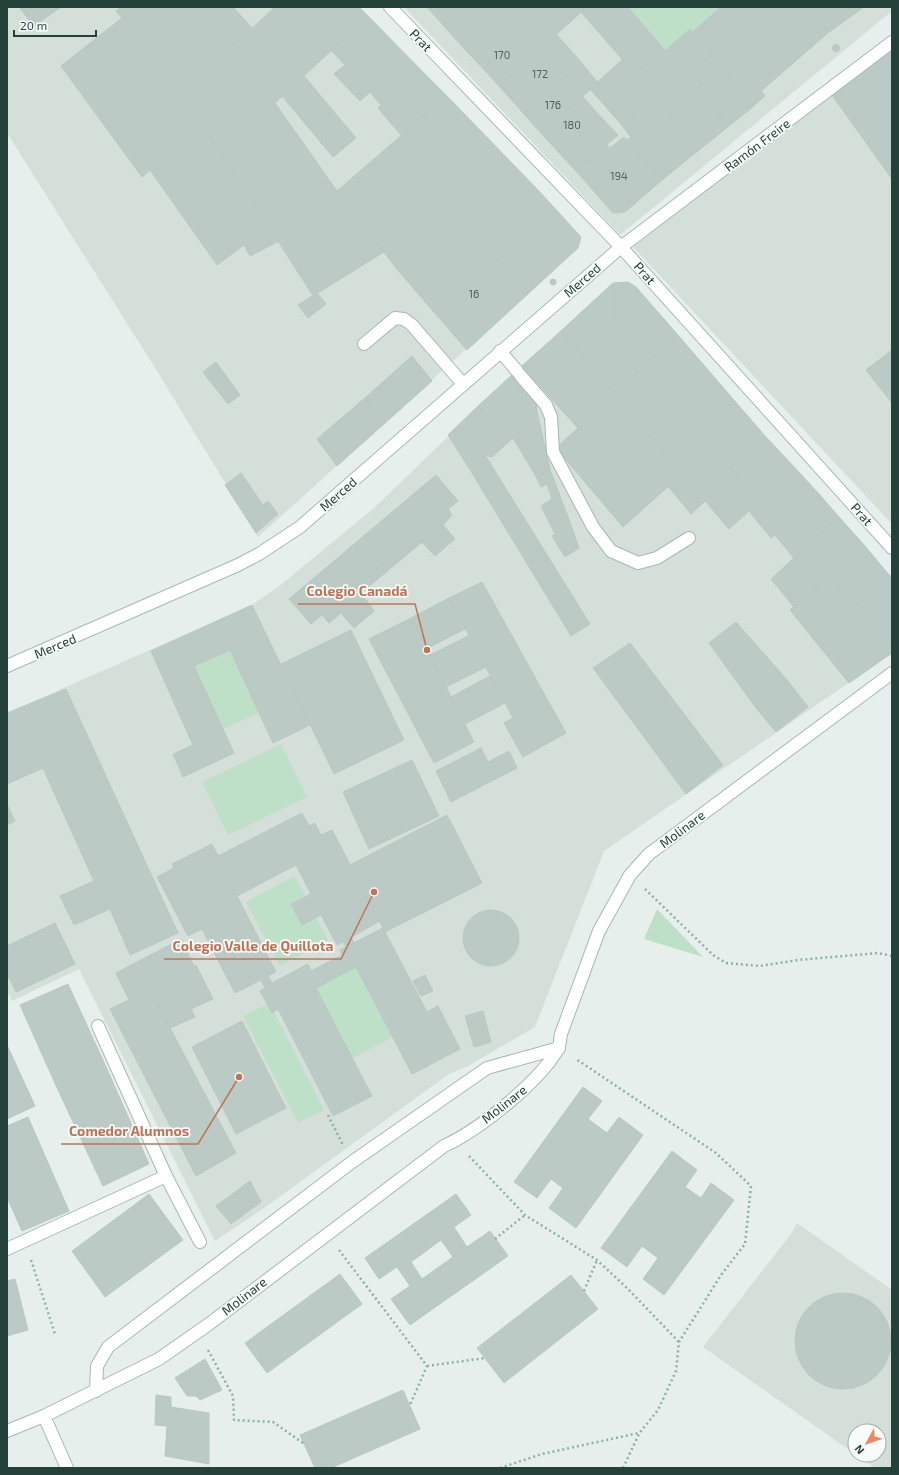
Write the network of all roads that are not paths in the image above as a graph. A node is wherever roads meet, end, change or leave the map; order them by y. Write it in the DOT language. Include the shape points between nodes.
graph roads {
  1 [pos="390,7"];
  2 [pos="892,42"];
  3 [pos="621,247"];
  4 [pos="364,344"];
  5 [pos="500,351"];
  6 [pos="463,384"];
  7 [pos="689,538"];
  8 [pos="892,548"];
  9 [pos="7,666"];
  10 [pos="890,676"];
  11 [pos="98,1026"];
  12 [pos="559,1048"];
  13 [pos="166,1176"];
  14 [pos="200,1242"];
  15 [pos="7,1249"];
  16 [pos="96,1391"];
  17 [pos="44,1416"];
  18 [pos="7,1431"];
  19 [pos="67,1468"];
  1 -- 3 [label="street, Prat"];
  2 -- 3 [label="street, Ramón Freire"];
  3 -- 5 [label="street, Merced"];
  3 -- 8 [label="street, Prat"];
  4 -- 6 [label="street" via="395,318 404,319"];
  5 -- 6 [label="street, Merced"];
  5 -- 7 [label="street" via="546,405 551,417 553,452 593,527 611,551 638,563 656,558"];
  6 -- 9 [label="street, Merced" via="300,528 259,554 168,597"];
  10 -- 12 [label="street, Molinare" via="649,854 630,875 599,932 561,1034"];
  11 -- 13 [label="street"];
  12 -- 16 [label="street, Molinare" via="533,1081 501,1108 444,1146 326,1233 198,1332 159,1359"];
  12 -- 16 [label="street" via="486,1068 352,1162 108,1347 97,1366"];
  13 -- 14 [label="street"];
  13 -- 15 [label="street"];
  16 -- 17 [label="street, Molinare"];
  17 -- 18 [label="street, Molinare"];
  17 -- 19 [label="street"];
}
